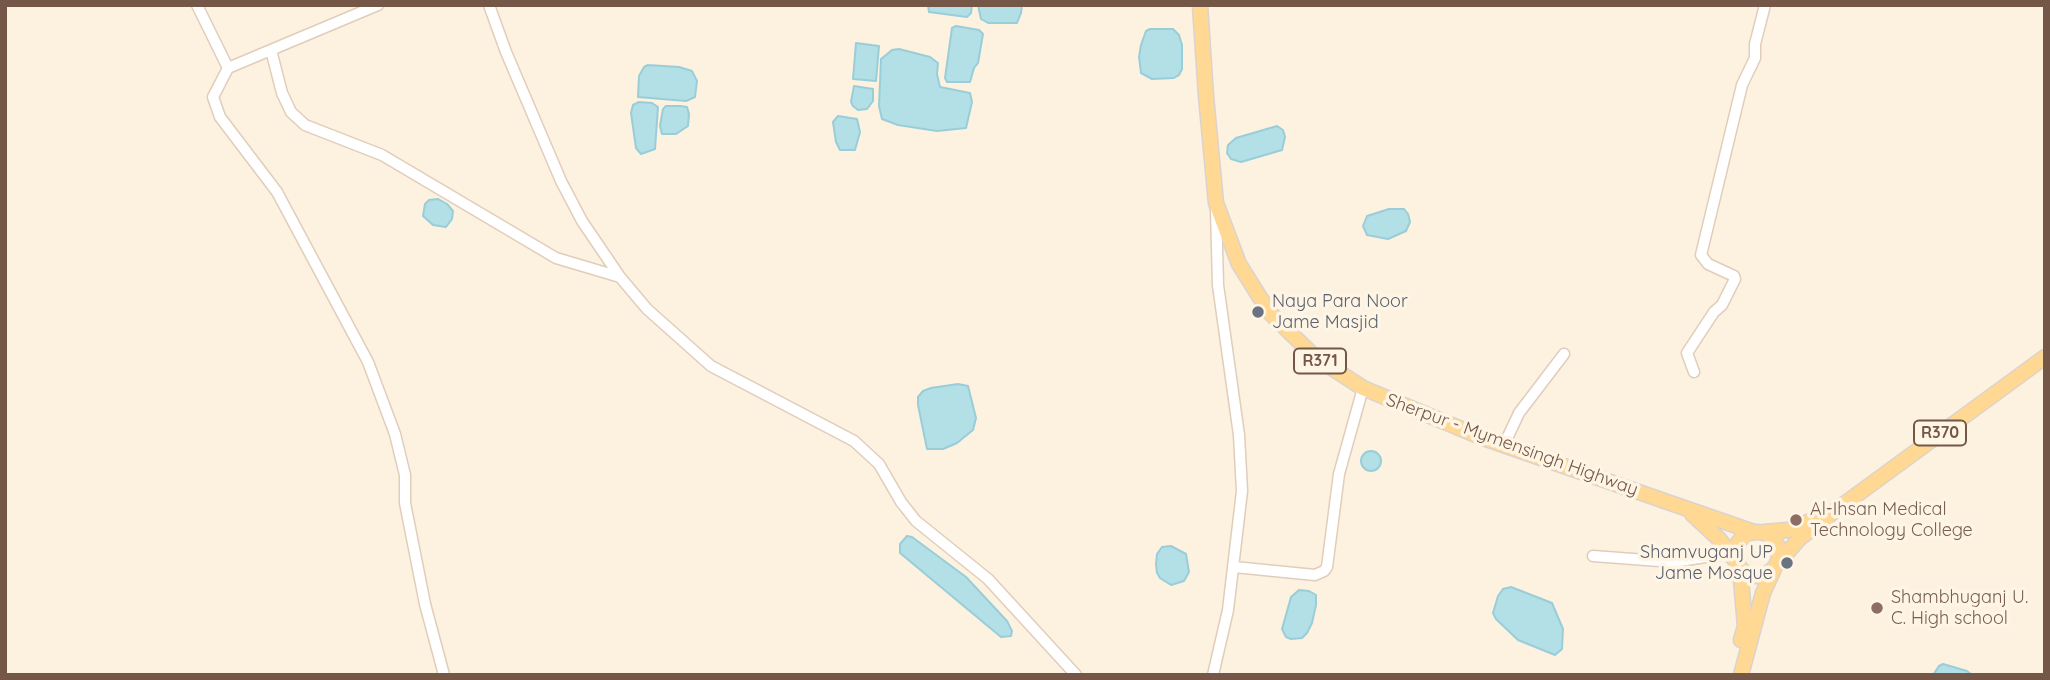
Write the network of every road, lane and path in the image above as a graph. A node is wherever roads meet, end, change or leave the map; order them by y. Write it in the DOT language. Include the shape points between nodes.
graph roads {
  1 [pos="197,5"];
  2 [pos="378,5"];
  3 [pos="489,5"];
  4 [pos="1200,5"];
  5 [pos="1765,5"];
  6 [pos="271,50"];
  7 [pos="228,68"];
  8 [pos="1216,203"];
  9 [pos="620,277"];
  10 [pos="1564,354"];
  11 [pos="2045,357"];
  12 [pos="1694,372"];
  13 [pos="1363,388"];
  14 [pos="1504,445"];
  15 [pos="1682,507"];
  16 [pos="1836,510"];
  17 [pos="1758,532"];
  18 [pos="1593,556"];
  19 [pos="1736,561"];
  20 [pos="1776,566"];
  21 [pos="1234,567"];
  22 [pos="444,675"];
  23 [pos="1076,675"];
  24 [pos="1213,675"];
  25 [pos="1733,675"];
  26 [pos="1741,675"];
  1 -- 7 [label="street"];
  2 -- 6 [label="street"];
  3 -- 9 [label="street" via="561,180"];
  4 -- 8 [label="main road, Sherpur - Mymensingh Highway / R371"];
  5 -- 12 [label="street" via="1701,255 1735,279 1687,353"];
  6 -- 7 [label="street"];
  6 -- 9 [label="street" via="291,112 305,125 382,155 556,258"];
  7 -- 22 [label="street" via="213,97 220,117 277,192 368,362 395,434 425,604"];
  8 -- 13 [label="main road, Sherpur - Mymensingh Highway / R371" via="1240,264 1269,312 1315,357"];
  8 -- 21 [label="street" via="1218,285 1239,435 1242,491"];
  9 -- 23 [label="street" via="647,309 711,366 853,440 871,455 916,521 988,579"];
  10 -- 14 [label="street" via="1519,413"];
  11 -- 16 [label="main road, R370"];
  13 -- 14 [label="main road, Sherpur - Mymensingh Highway / R371"];
  13 -- 21 [label="street" via="1339,474 1324,571 1315,575"];
  14 -- 15 [label="main road, Sherpur - Mymensingh Highway / R371"];
  15 -- 17 [label="main road, Sherpur - Mymensingh Highway / R371"];
  15 -- 19 [label="main road, Sherpur - Mymensingh Highway / R371" via="1703,522"];
  16 -- 17 [label="main road, Sherpur - Mymensingh Highway / R371" via="1796,528"];
  16 -- 20 [label="main road, R370" via="1800,538"];
  17 -- 19 [label="main road" via="1748,533 1738,542"];
  17 -- 20 [label="main road" via="1777,543"];
  18 -- 19 [label="street"];
  19 -- 20 [label="main road" via="1746,573 1760,576"];
  19 -- 25 [label="main road" via="1745,626"];
  20 -- 26 [label="main road, R370" via="1763,593"];
  21 -- 24 [label="street"];
}
